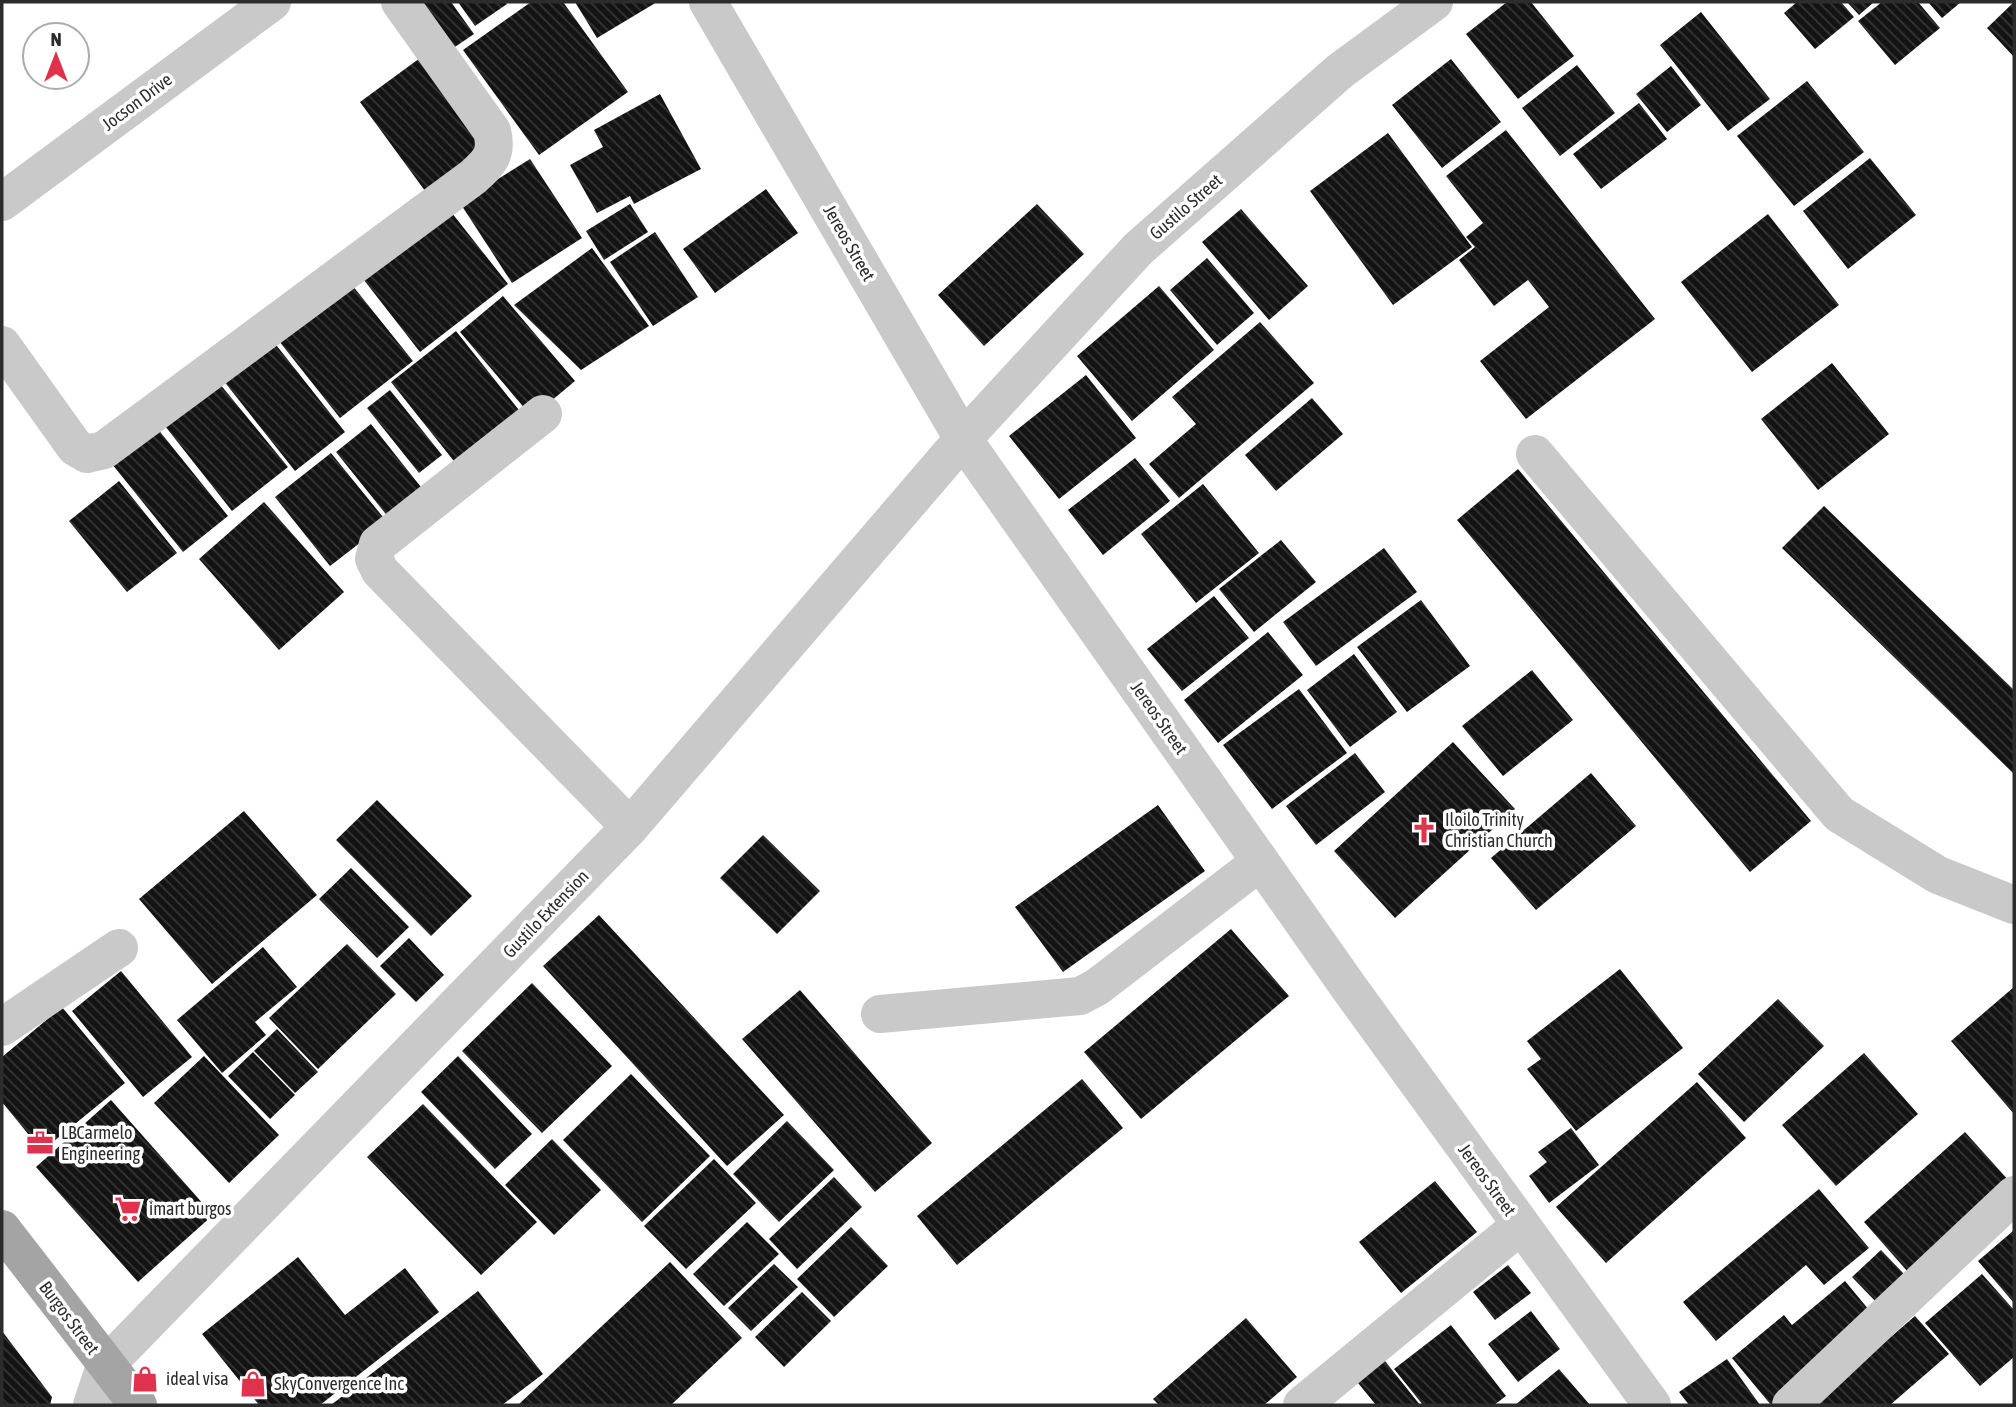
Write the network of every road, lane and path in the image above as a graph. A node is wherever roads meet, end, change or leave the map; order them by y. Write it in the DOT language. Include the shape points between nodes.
graph roads {
  1 [pos="272,2"];
  2 [pos="400,2"];
  3 [pos="708,2"];
  4 [pos="1434,2"];
  5 [pos="2,202"];
  6 [pos="2,345"];
  7 [pos="543,414"];
  8 [pos="962,439"];
  9 [pos="1535,454"];
  10 [pos="630,827"];
  11 [pos="1260,862"];
  12 [pos="2014,905"];
  13 [pos="119,948"];
  14 [pos="880,1014"];
  15 [pos="2,1027"];
  16 [pos="2014,1195"];
  17 [pos="1520,1226"];
  18 [pos="2,1228"];
  19 [pos="105,1366"];
  20 [pos="92,1405"];
  21 [pos="138,1405"];
  22 [pos="1302,1405"];
  23 [pos="1652,1405"];
  24 [pos="1791,1405"];
  1 -- 5 [label="street, Jocson Drive"];
  2 -- 6 [label="street" via="492,131 496,145 491,162 104,450 87,454 75,447"];
  3 -- 8 [label="street, Jereos Street"];
  4 -- 8 [label="street, Gustilo Street" via="1340,71 1138,248"];
  7 -- 10 [label="street" via="378,544 374,559 380,571"];
  8 -- 10 [label="street, Gustilo Extension"];
  8 -- 11 [label="street, Jereos Street"];
  9 -- 12 [label="street" via="1839,814 1938,875"];
  10 -- 19 [label="street, Gustilo Extension"];
  11 -- 14 [label="street" via="1080,996"];
  11 -- 17 [label="street, Jereos Street"];
  13 -- 15 [label="street"];
  16 -- 24 [label="street"];
  17 -- 22 [label="street"];
  17 -- 23 [label="street, Jereos Street"];
  18 -- 19 [label="main road, Burgos Street"];
  19 -- 20 [label="street"];
  19 -- 21 [label="main road, Burgos Street"];
}
